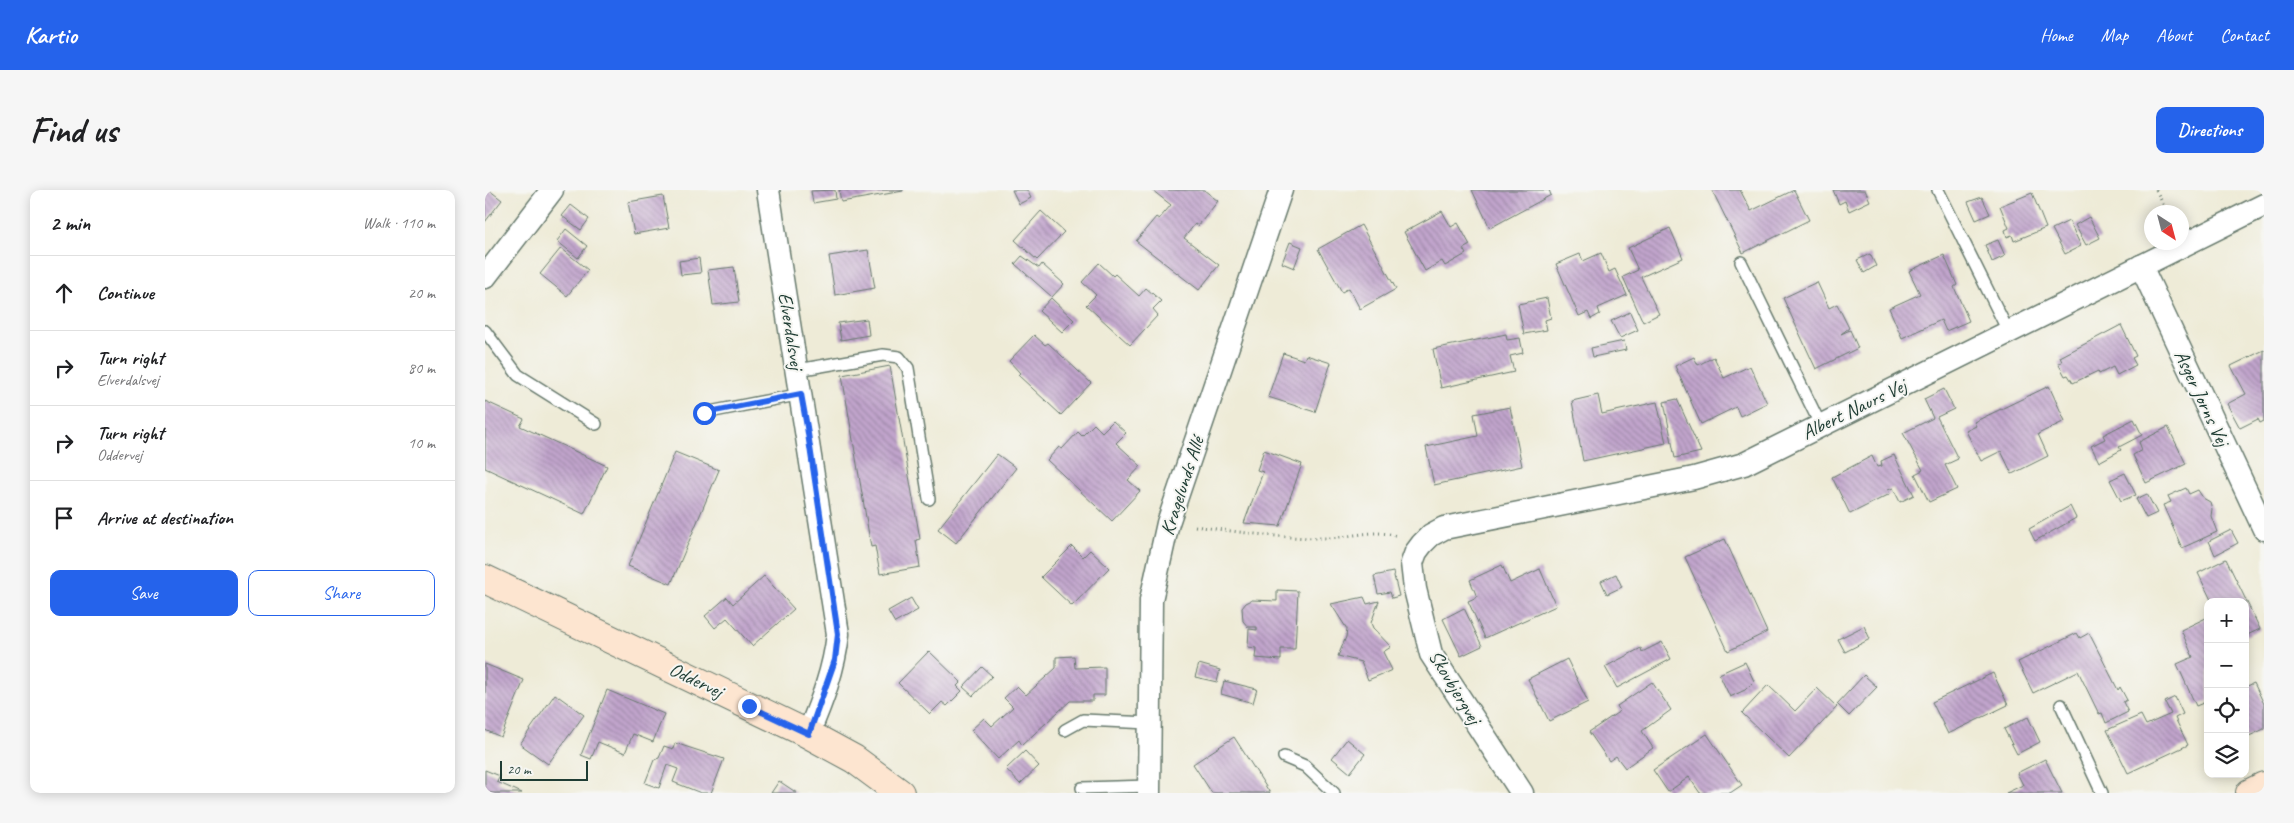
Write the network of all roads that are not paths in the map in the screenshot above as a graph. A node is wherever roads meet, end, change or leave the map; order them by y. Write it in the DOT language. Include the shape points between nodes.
graph roads {
  1 [pos="551,190"];
  2 [pos="768,190"];
  3 [pos="1281,190"];
  4 [pos="1938,190"];
  5 [pos="2264,205"];
  6 [pos="1741,262"];
  7 [pos="2141,266"];
  8 [pos="485,277"];
  9 [pos="485,331"];
  10 [pos="2009,333"];
  11 [pos="797,370"];
  12 [pos="801,394"];
  13 [pos="704,413"];
  14 [pos="596,424"];
  15 [pos="1821,426"];
  16 [pos="929,499"];
  17 [pos="2264,529"];
  18 [pos="1422,544"];
  19 [pos="485,579"];
  20 [pos="2061,705"];
  21 [pos="1150,723"];
  22 [pos="1065,730"];
  23 [pos="809,734"];
  24 [pos="1284,757"];
  25 [pos="2264,786"];
  26 [pos="1082,788"];
  27 [pos="1149,789"];
  28 [pos="900,793"];
  29 [pos="1334,793"];
  30 [pos="1522,793"];
  31 [pos="2102,793"];
  32 [pos="2250,793"];
  1 -- 8 [label="street"];
  2 -- 11 [label="street, Elverdalsvej"];
  3 -- 21 [label="street, Kragelunds Allé" via="1168,522 1151,600"];
  4 -- 10 [label="lane"];
  5 -- 7 [label="street, Albert Naurs Vej"];
  6 -- 15 [label="lane"];
  7 -- 10 [label="street, Albert Naurs Vej"];
  7 -- 17 [label="street, Asger Jorns Vej"];
  9 -- 14 [label="lane" via="517,375"];
  10 -- 15 [label="street, Albert Naurs Vej"];
  11 -- 12 [label="street, Elverdalsvej"];
  11 -- 16 [label="lane" via="883,356 899,357 908,368"];
  12 -- 13 [label="lane"];
  12 -- 23 [label="street, Elverdalsvej" via="838,634 835,660"];
  15 -- 18 [label="street, Albert Naurs Vej" via="1744,464 1694,478 1444,528"];
  18 -- 30 [label="street, Skovbjergvej" via="1412,563 1431,654"];
  19 -- 23 [label="street, Oddervej"];
  20 -- 31 [label="lane"];
  21 -- 22 [label="lane" via="1083,720"];
  21 -- 27 [label="street, Kragelunds Allé"];
  23 -- 28 [label="street, Oddervej" via="854,760"];
  24 -- 29 [label="lane" via="1305,766"];
  25 -- 32 [label="street"];
  26 -- 27 [label="lane"];
}
